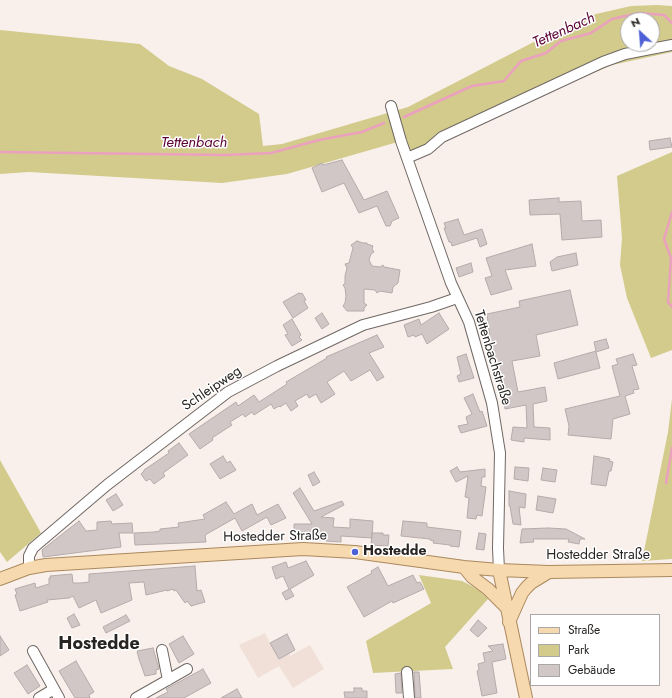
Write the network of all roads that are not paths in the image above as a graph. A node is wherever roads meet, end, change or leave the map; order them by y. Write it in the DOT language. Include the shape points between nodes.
graph roads {
  1 [pos="672,45"];
  2 [pos="391,106"];
  3 [pos="408,158"];
  4 [pos="456,298"];
  5 [pos="464,567"];
  6 [pos="29,568"];
  7 [pos="499,570"];
  8 [pos="672,570"];
  9 [pos="549,572"];
  10 [pos="0,580"];
  11 [pos="506,608"];
  12 [pos="509,622"];
  13 [pos="33,650"];
  14 [pos="162,650"];
  15 [pos="187,669"];
  16 [pos="407,672"];
  17 [pos="168,680"];
  18 [pos="54,689"];
  19 [pos="38,698"];
  20 [pos="59,698"];
  21 [pos="136,698"];
  22 [pos="409,698"];
  23 [pos="526,698"];
  1 -- 3 [label="street" via="625,54 603,62 442,137 428,149"];
  2 -- 3 [label="street, Tettenbachstraße"];
  3 -- 4 [label="street, Tettenbachstraße"];
  4 -- 6 [label="street, Schleipweg" via="363,325 228,392 106,486 33,548 29,556"];
  4 -- 7 [label="street, Tettenbachstraße" via="469,322 497,430 500,453"];
  5 -- 6 [label="main road, Hostedder Straße" via="355,552 303,549 78,562"];
  5 -- 7 [label="main road, Hostedder Straße"];
  5 -- 11 [label="main road"];
  6 -- 10 [label="main road, Hostedder Straße"];
  7 -- 9 [label="main road, Hostedder Straße"];
  7 -- 11 [label="main road"];
  8 -- 9 [label="main road, Hostedder Straße"];
  9 -- 12 [label="main road" via="522,593"];
  11 -- 12 [label="main road"];
  12 -- 23 [label="main road"];
  13 -- 18 [label="street"];
  14 -- 17 [label="street"];
  15 -- 17 [label="street"];
  16 -- 22 [label="street"];
  17 -- 21 [label="street"];
  18 -- 19 [label="street"];
  18 -- 20 [label="street"];
}
